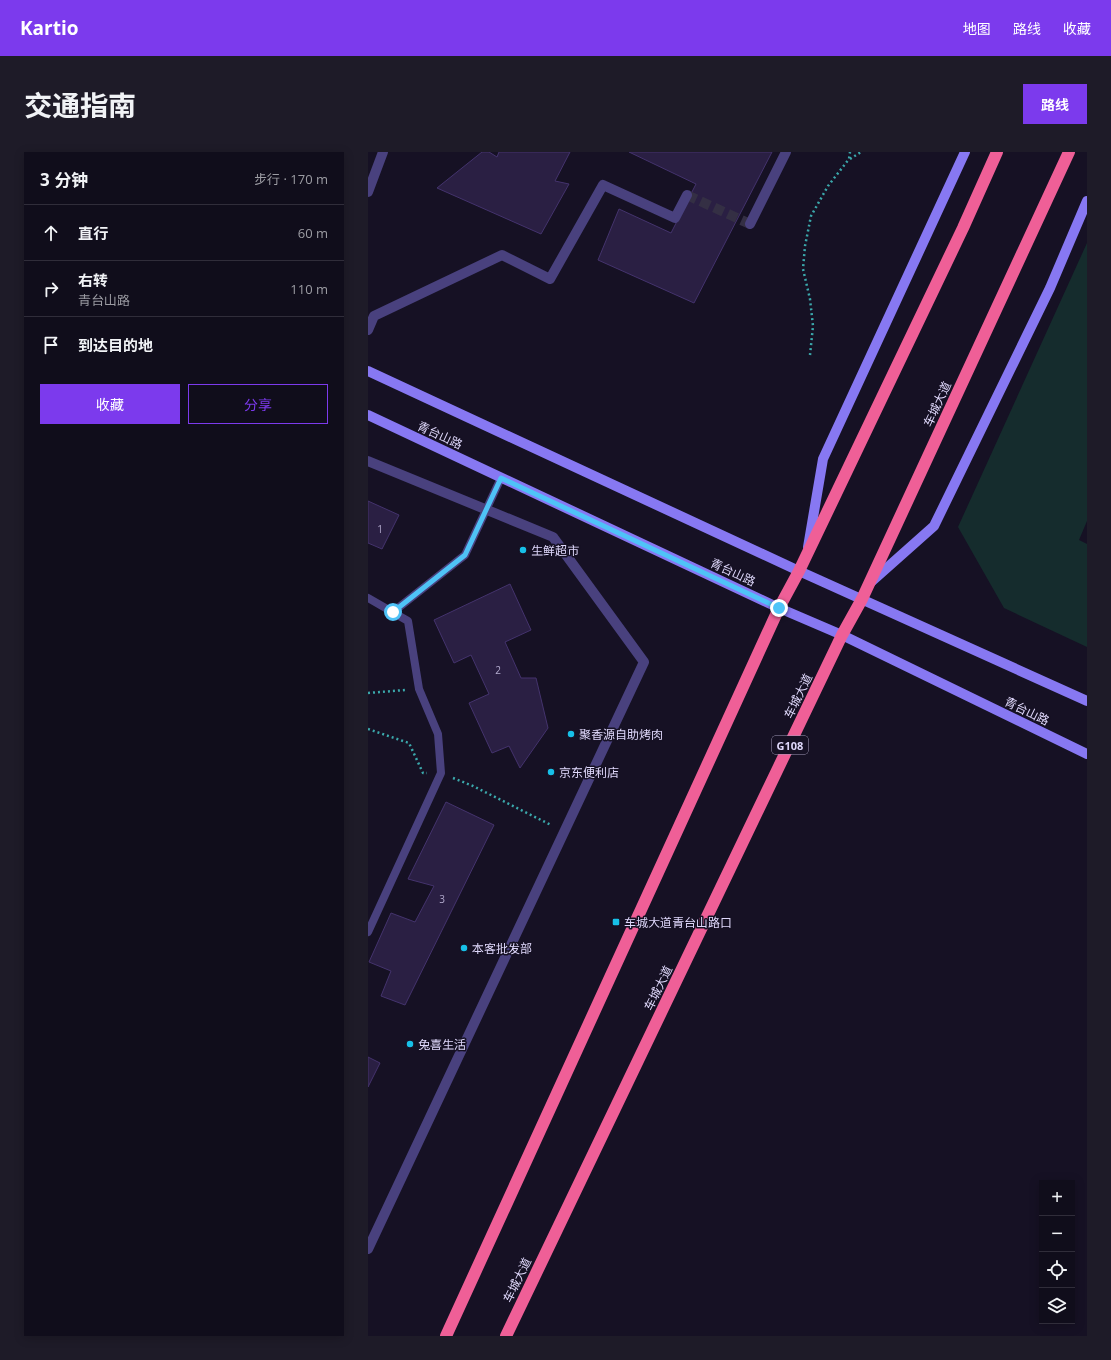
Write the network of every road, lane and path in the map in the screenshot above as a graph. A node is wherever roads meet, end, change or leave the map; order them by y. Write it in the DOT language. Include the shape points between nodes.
graph roads {
  1 [pos="383,152"];
  2 [pos="786,152"];
  3 [pos="850,152"];
  4 [pos="861,152"];
  5 [pos="960,152"];
  6 [pos="965,152"];
  7 [pos="997,152"];
  8 [pos="1069,152"];
  9 [pos="849,159"];
  10 [pos="960,163"];
  11 [pos="368,192"];
  12 [pos="687,195"];
  13 [pos="1087,201"];
  14 [pos="750,224"];
  15 [pos="368,330"];
  16 [pos="810,355"];
  17 [pos="368,371"];
  18 [pos="368,416"];
  19 [pos="368,460"];
  20 [pos="501,478"];
  21 [pos="486,510"];
  22 [pos="806,556"];
  23 [pos="799,571"];
  24 [pos="869,583"];
  25 [pos="368,598"];
  26 [pos="862,599"];
  27 [pos="779,608"];
  28 [pos="393,612"];
  29 [pos="842,635"];
  30 [pos="419,688"];
  31 [pos="368,693"];
  32 [pos="1087,701"];
  33 [pos="368,729"];
  34 [pos="1087,754"];
  35 [pos="440,774"];
  36 [pos="564,832"];
  37 [pos="368,932"];
  38 [pos="368,1249"];
  39 [pos="446,1336"];
  40 [pos="506,1336"];
  1 -- 11 [label="street"];
  2 -- 14 [label="street"];
  3 -- 9 [label="path"];
  4 -- 9 [label="path"];
  5 -- 10 [label="street"];
  6 -- 10 [label="main road"];
  7 -- 22 [label="highway"];
  8 -- 24 [label="highway, 车城大道 / G108"];
  9 -- 16 [label="path" via="828,186 811,216 805,246 802,269 810,299 813,326"];
  10 -- 22 [label="main road" via="823,459"];
  12 -- 15 [label="street" via="674,218 604,185 550,279 502,255 374,316"];
  13 -- 24 [label="main road" via="1050,288 934,526"];
  17 -- 23 [label="main road"];
  18 -- 20 [label="main road, 青台山路"];
  19 -- 21 [label="street"];
  20 -- 21 [label="lane"];
  20 -- 27 [label="main road, 青台山路"];
  21 -- 28 [label="lane" via="465,555"];
  21 -- 36 [label="street" via="553,537 644,662"];
  22 -- 23 [label="highway"];
  23 -- 26 [label="main road"];
  23 -- 27 [label="highway"];
  24 -- 26 [label="highway, 车城大道 / G108"];
  25 -- 28 [label="lane"];
  26 -- 29 [label="highway, 车城大道 / G108"];
  26 -- 32 [label="main road"];
  27 -- 29 [label="main road, 青台山路"];
  27 -- 39 [label="highway"];
  28 -- 30 [label="lane" via="408,621"];
  29 -- 34 [label="main road, 青台山路"];
  29 -- 40 [label="highway, 车城大道 / G108"];
  30 -- 31 [label="path"];
  30 -- 35 [label="lane" via="438,734"];
  33 -- 35 [label="path" via="409,743 423,772"];
  35 -- 36 [label="path" via="472,786"];
  35 -- 37 [label="lane"];
  36 -- 38 [label="street"];
}
